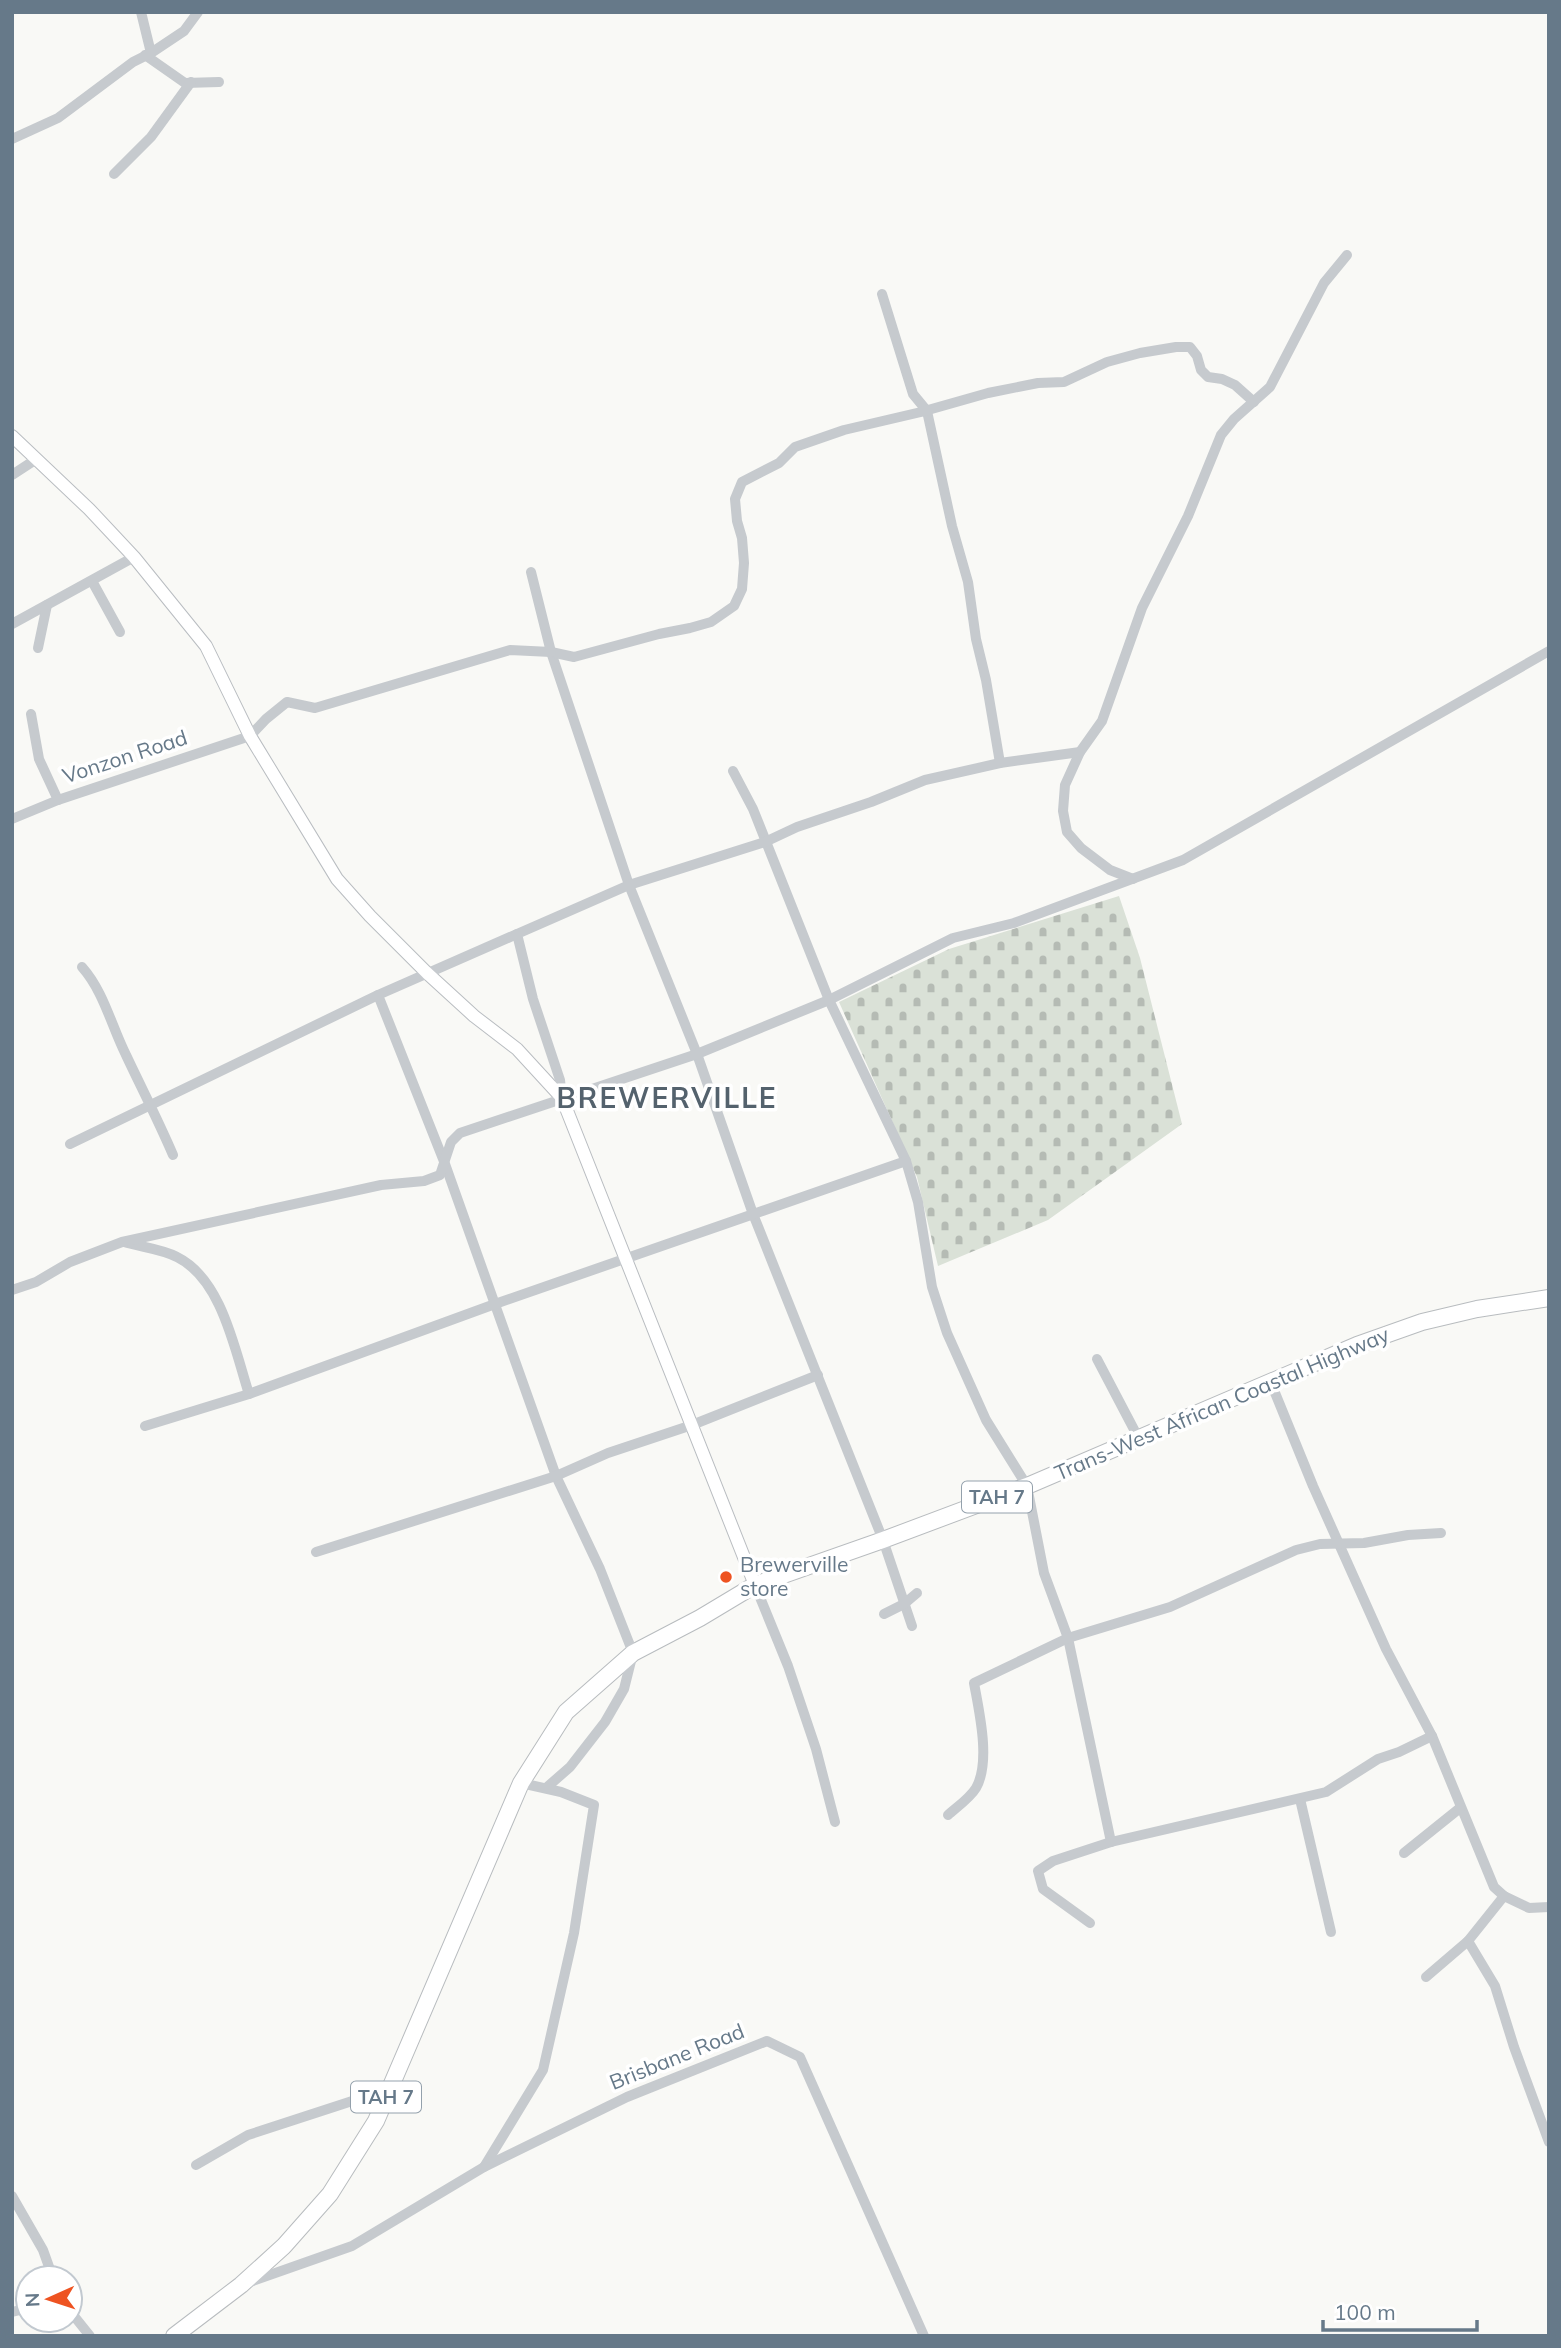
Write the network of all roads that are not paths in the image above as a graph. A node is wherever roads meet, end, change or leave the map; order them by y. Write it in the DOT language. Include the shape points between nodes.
graph roads {
  1 [pos="141,12"];
  2 [pos="198,12"];
  3 [pos="148,54"];
  4 [pos="191,82"];
  5 [pos="219,82"];
  6 [pos="12,139"];
  7 [pos="114,174"];
  8 [pos="1347,255"];
  9 [pos="882,293"];
  10 [pos="1254,402"];
  11 [pos="927,411"];
  12 [pos="12,436"];
  13 [pos="35,460"];
  14 [pos="12,475"];
  15 [pos="134,557"];
  16 [pos="531,572"];
  17 [pos="92,581"];
  18 [pos="47,605"];
  19 [pos="12,624"];
  20 [pos="120,632"];
  21 [pos="38,648"];
  22 [pos="1549,651"];
  23 [pos="551,652"];
  24 [pos="31,714"];
  25 [pos="250,736"];
  26 [pos="1080,752"];
  27 [pos="1000,763"];
  28 [pos="733,771"];
  29 [pos="58,800"];
  30 [pos="12,819"];
  31 [pos="765,842"];
  32 [pos="1133,879"];
  33 [pos="629,885"];
  34 [pos="517,934"];
  35 [pos="82,967"];
  36 [pos="427,973"];
  37 [pos="377,995"];
  38 [pos="829,1000"];
  39 [pos="697,1054"];
  40 [pos="562,1098"];
  41 [pos="152,1105"];
  42 [pos="70,1144"];
  43 [pos="173,1155"];
  44 [pos="906,1161"];
  45 [pos="446,1164"];
  46 [pos="753,1214"];
  47 [pos="122,1242"];
  48 [pos="626,1259"];
  49 [pos="12,1290"];
  50 [pos="1549,1298"];
  51 [pos="495,1304"];
  52 [pos="1097,1359"];
  53 [pos="818,1375"];
  54 [pos="1271,1383"];
  55 [pos="249,1394"];
  56 [pos="692,1425"];
  57 [pos="145,1426"];
  58 [pos="1139,1439"];
  59 [pos="556,1476"];
  60 [pos="1027,1486"];
  61 [pos="1441,1533"];
  62 [pos="883,1540"];
  63 [pos="1338,1544"];
  64 [pos="316,1552"];
  65 [pos="755,1585"];
  66 [pos="917,1593"];
  67 [pos="904,1604"];
  68 [pos="884,1614"];
  69 [pos="912,1626"];
  70 [pos="1068,1638"];
  71 [pos="633,1653"];
  72 [pos="1432,1736"];
  73 [pos="521,1783"];
  74 [pos="546,1788"];
  75 [pos="1300,1798"];
  76 [pos="1460,1808"];
  77 [pos="948,1815"];
  78 [pos="835,1822"];
  79 [pos="1111,1842"];
  80 [pos="1404,1853"];
  81 [pos="1504,1896"];
  82 [pos="1549,1907"];
  83 [pos="1090,1923"];
  84 [pos="1331,1932"];
  85 [pos="1468,1941"];
  86 [pos="1426,1977"];
  87 [pos="389,2090"];
  88 [pos="1549,2141"];
  89 [pos="196,2165"];
  90 [pos="484,2168"];
  91 [pos="12,2196"];
  92 [pos="48,2264"];
  93 [pos="241,2285"];
  94 [pos="174,2336"];
  95 [pos="924,2336"];
  1 -- 3 [label="street"];
  2 -- 3 [label="street" via="184,31"];
  3 -- 4 [label="street" via="185,83"];
  3 -- 6 [label="street" via="58,118"];
  4 -- 5 [label="street"];
  4 -- 7 [label="street" via="151,137"];
  8 -- 10 [label="street" via="1324,283 1270,387"];
  9 -- 11 [label="street" via="913,394"];
  10 -- 11 [label="street" via="1234,384 1208,377 1190,348 1176,347 1107,362 1064,382 988,393"];
  10 -- 26 [label="street" via="1221,435 1188,516 1142,608 1102,721"];
  11 -- 23 [label="street" via="844,430 795,447 779,463 742,482 735,499 742,538 742,589 734,606 711,622 573,657"];
  11 -- 27 [label="street" via="968,582"];
  12 -- 13 [label="main road"];
  13 -- 14 [label="street"];
  13 -- 15 [label="main road"];
  15 -- 17 [label="street"];
  15 -- 25 [label="main road" via="206,646"];
  16 -- 23 [label="street"];
  17 -- 18 [label="street"];
  17 -- 20 [label="street"];
  18 -- 19 [label="street"];
  18 -- 21 [label="street"];
  22 -- 32 [label="street" via="1182,860"];
  23 -- 25 [label="street" via="510,650 315,708 287,702"];
  23 -- 33 [label="street"];
  24 -- 29 [label="street" via="39,759"];
  25 -- 29 [label="street, Vonzon Road"];
  25 -- 36 [label="main road" via="337,879"];
  26 -- 27 [label="street"];
  26 -- 32 [label="street" via="1065,785 1067,832 1110,870"];
  27 -- 31 [label="street" via="925,780"];
  28 -- 31 [label="street"];
  29 -- 30 [label="street, Vonzon Road"];
  31 -- 33 [label="street"];
  31 -- 38 [label="street"];
  32 -- 38 [label="street" via="1014,923 953,938"];
  33 -- 34 [label="street"];
  33 -- 39 [label="street"];
  34 -- 36 [label="street"];
  34 -- 40 [label="street"];
  35 -- 41 [label="street" via="92,978"];
  36 -- 37 [label="street"];
  36 -- 40 [label="main road" via="517,1049"];
  37 -- 41 [label="street"];
  37 -- 45 [label="street"];
  38 -- 39 [label="street"];
  38 -- 44 [label="street"];
  39 -- 40 [label="street"];
  39 -- 46 [label="street"];
  40 -- 45 [label="street" via="460,1133 451,1142"];
  40 -- 48 [label="main road"];
  41 -- 42 [label="street"];
  41 -- 43 [label="street"];
  44 -- 46 [label="street"];
  44 -- 60 [label="street" via="932,1287 947,1333 986,1420"];
  45 -- 47 [label="street" via="440,1175 424,1181 381,1185"];
  45 -- 51 [label="street"];
  46 -- 48 [label="street"];
  46 -- 53 [label="street"];
  47 -- 49 [label="street"];
  47 -- 55 [label="street" via="177,1256 196,1270 214,1292"];
  48 -- 51 [label="street"];
  48 -- 56 [label="main road"];
  50 -- 54 [label="highway, Trans-West African Coastal Highway / TAH 7" via="1477,1308 1422,1322"];
  51 -- 55 [label="street"];
  51 -- 59 [label="street"];
  52 -- 58 [label="street"];
  53 -- 56 [label="street"];
  53 -- 62 [label="street"];
  54 -- 58 [label="highway, Trans-West African Coastal Highway / TAH 7"];
  54 -- 63 [label="street"];
  55 -- 57 [label="street"];
  56 -- 59 [label="street"];
  56 -- 65 [label="main road"];
  58 -- 60 [label="highway, Trans-West African Coastal Highway / TAH 7"];
  59 -- 64 [label="street"];
  59 -- 71 [label="street"];
  60 -- 62 [label="highway, Trans-West African Coastal Highway / TAH 7"];
  60 -- 70 [label="street" via="1044,1573"];
  61 -- 63 [label="street"];
  62 -- 65 [label="highway, Trans-West African Coastal Highway / TAH 7"];
  62 -- 67 [label="street"];
  63 -- 70 [label="street" via="1296,1550 1170,1607"];
  63 -- 72 [label="street"];
  65 -- 71 [label="highway, Trans-West African Coastal Highway / TAH 7"];
  65 -- 78 [label="street" via="788,1666"];
  66 -- 67 [label="street"];
  67 -- 68 [label="street"];
  67 -- 69 [label="street"];
  70 -- 77 [label="street" via="974,1683 981,1769 976,1788"];
  70 -- 79 [label="street"];
  71 -- 73 [label="highway, Trans-West African Coastal Highway / TAH 7" via="566,1712"];
  71 -- 74 [label="street" via="624,1689 605,1722 570,1767"];
  72 -- 75 [label="street" via="1378,1759 1326,1792"];
  72 -- 76 [label="street"];
  73 -- 74 [label="street"];
  73 -- 87 [label="highway, Trans-West African Coastal Highway / TAH 7"];
  74 -- 90 [label="street" via="594,1805 575,1933 544,2070"];
  75 -- 79 [label="street"];
  75 -- 84 [label="street"];
  76 -- 80 [label="street"];
  76 -- 81 [label="street" via="1494,1886"];
  79 -- 83 [label="street" via="1053,1861 1038,1871 1043,1889"];
  81 -- 82 [label="street" via="1530,1908"];
  81 -- 85 [label="street"];
  85 -- 86 [label="street"];
  85 -- 88 [label="street" via="1495,1986"];
  87 -- 89 [label="street" via="248,2135"];
  87 -- 93 [label="highway, Trans-West African Coastal Highway / TAH 7" via="376,2121 330,2194"];
  90 -- 93 [label="street, Brisbane Road" via="352,2246"];
  90 -- 95 [label="street, Brisbane Road" via="627,2097 767,2041 800,2057"];
  91 -- 92 [label="street"];
  93 -- 94 [label="highway, Trans-West African Coastal Highway / TAH 7"];
}
